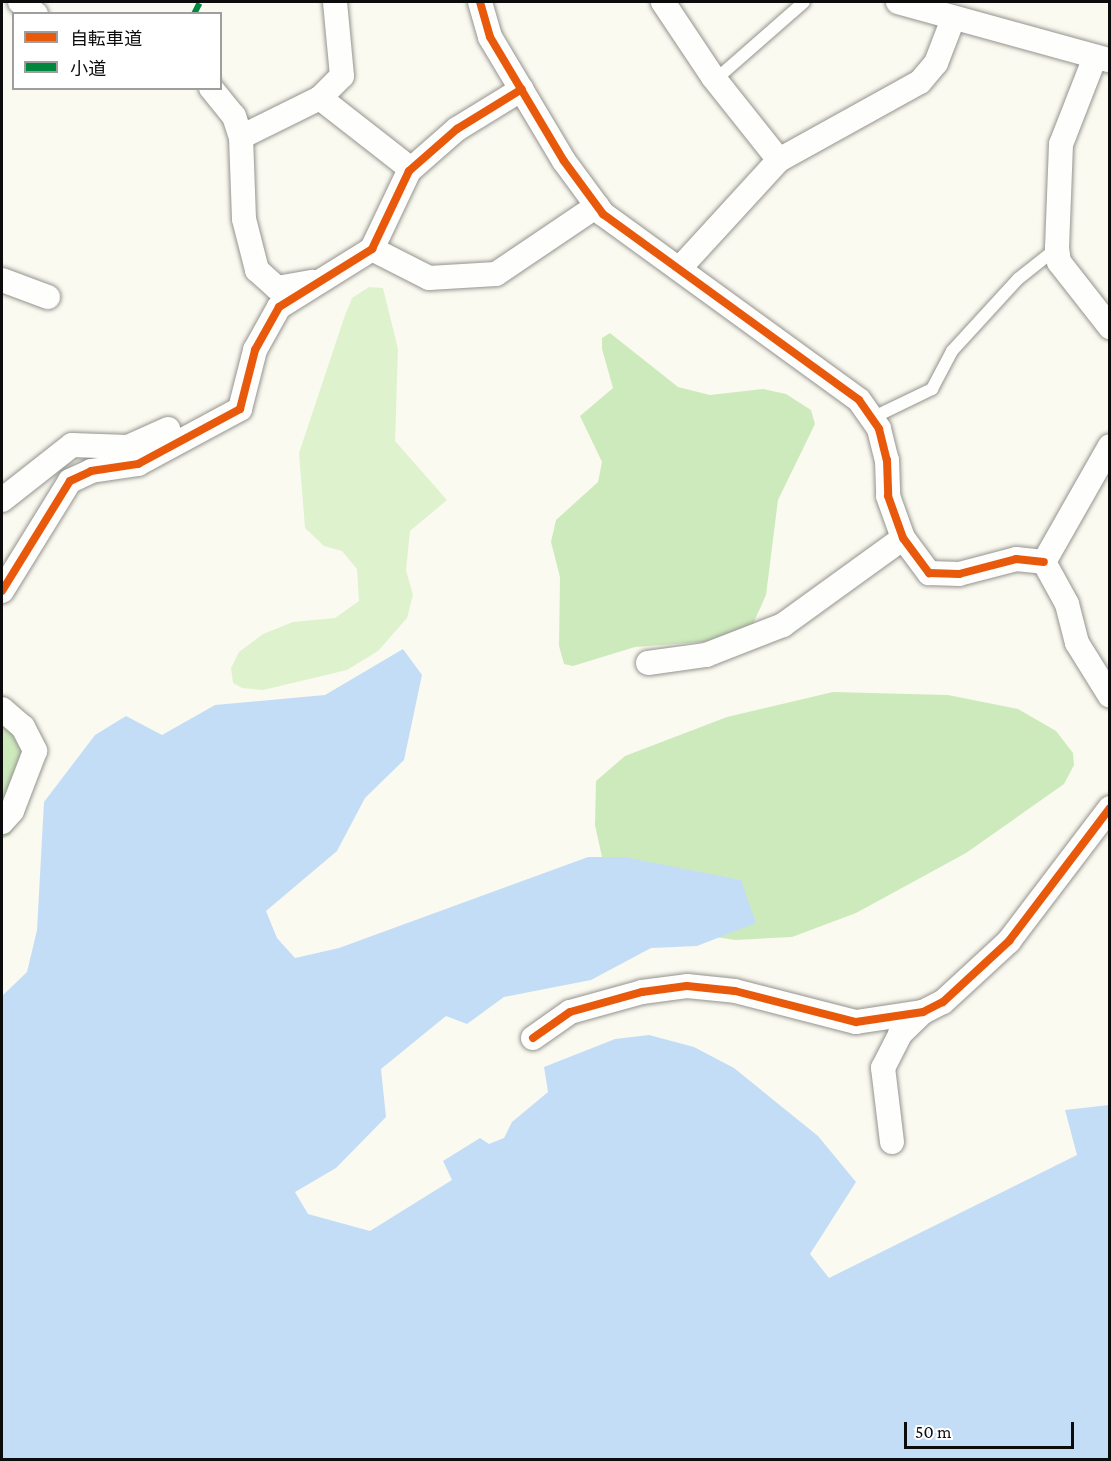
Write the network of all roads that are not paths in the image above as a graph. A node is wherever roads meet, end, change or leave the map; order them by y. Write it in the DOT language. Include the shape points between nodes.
graph roads {
  1 [pos="20,2"];
  2 [pos="335,2"];
  3 [pos="480,2"];
  4 [pos="663,2"];
  5 [pos="804,2"];
  6 [pos="898,2"];
  7 [pos="33,12"];
  8 [pos="953,19"];
  9 [pos="1102,58"];
  10 [pos="715,80"];
  11 [pos="213,90"];
  12 [pos="522,90"];
  13 [pos="320,98"];
  14 [pos="241,137"];
  15 [pos="779,160"];
  16 [pos="411,169"];
  17 [pos="597,206"];
  18 [pos="1057,248"];
  19 [pos="372,249"];
  20 [pos="679,269"];
  21 [pos="2,280"];
  22 [pos="320,280"];
  23 [pos="48,297"];
  24 [pos="1110,327"];
  25 [pos="872,418"];
  26 [pos="211,425"];
  27 [pos="1110,446"];
  28 [pos="2,500"];
  29 [pos="903,538"];
  30 [pos="1044,562"];
  31 [pos="2,591"];
  32 [pos="648,663"];
  33 [pos="1110,696"];
  34 [pos="2,709"];
  35 [pos="1110,808"];
  36 [pos="2,822"];
  37 [pos="923,1012"];
  38 [pos="533,1038"];
  39 [pos="892,1142"];
  1 -- 7 [label="street"];
  2 -- 13 [label="street" via="342,76"];
  3 -- 12 [label="street" via="490,38"];
  4 -- 10 [label="street"];
  5 -- 10 [label="lane"];
  6 -- 8 [label="street"];
  8 -- 9 [label="street"];
  8 -- 15 [label="street" via="936,63 920,82"];
  9 -- 18 [label="street" via="1061,144"];
  10 -- 15 [label="street"];
  11 -- 14 [label="street" via="234,116"];
  12 -- 16 [label="street" via="457,129"];
  12 -- 17 [label="street"];
  13 -- 14 [label="street"];
  13 -- 16 [label="street"];
  14 -- 22 [label="street" via="244,219 257,270 277,288"];
  15 -- 20 [label="street"];
  16 -- 19 [label="street"];
  17 -- 19 [label="street" via="496,274 429,278"];
  17 -- 20 [label="street"];
  18 -- 24 [label="street" via="1059,262"];
  18 -- 25 [label="lane" via="1018,279 952,351 932,389"];
  19 -- 22 [label="street"];
  20 -- 25 [label="street" via="860,400"];
  21 -- 23 [label="street"];
  22 -- 26 [label="street" via="279,307 255,350 240,410"];
  25 -- 29 [label="street" via="887,460 888,496"];
  26 -- 28 [label="street" via="175,425 128,447 72,444"];
  26 -- 31 [label="street" via="138,464 91,471 70,481"];
  27 -- 30 [label="street"];
  29 -- 30 [label="street" via="929,573 959,574 1016,559"];
  29 -- 32 [label="street" via="783,625 706,655"];
  30 -- 33 [label="street" via="1067,604 1077,643"];
  34 -- 36 [label="street" via="23,727 35,751 12,811"];
  35 -- 37 [label="street" via="1009,941 943,1002"];
  37 -- 38 [label="street" via="856,1022 735,991 687,986 642,992 570,1012"];
  37 -- 39 [label="street" via="894,1044 883,1068"];
}
